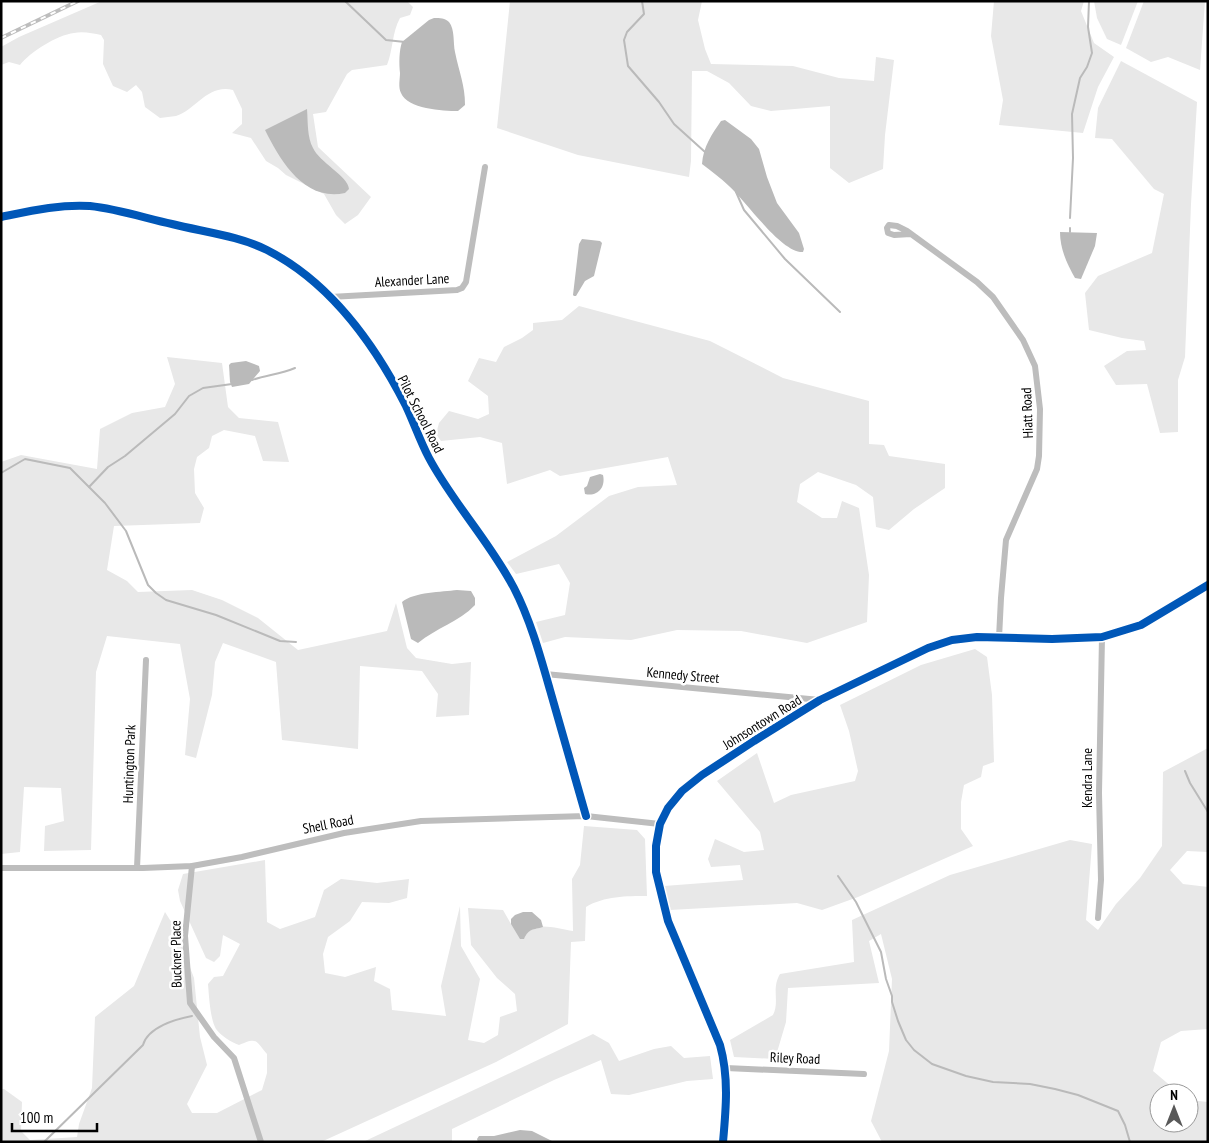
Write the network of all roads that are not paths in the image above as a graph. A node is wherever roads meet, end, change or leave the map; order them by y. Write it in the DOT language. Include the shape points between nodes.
graph roads {
  1 [pos="485,166"];
  2 [pos="1,217"];
  3 [pos="911,234"];
  4 [pos="330,297"];
  5 [pos="1208,585"];
  6 [pos="1102,637"];
  7 [pos="1000,638"];
  8 [pos="146,660"];
  9 [pos="545,674"];
  10 [pos="820,700"];
  11 [pos="586,816"];
  12 [pos="660,824"];
  13 [pos="192,866"];
  14 [pos="1,868"];
  15 [pos="137,868"];
  16 [pos="1098,918"];
  17 [pos="726,1068"];
  18 [pos="864,1074"];
  19 [pos="262,1142"];
  20 [pos="723,1142"];
  1 -- 4 [label="street, Alexander Lane" via="466,282 462,288"];
  2 -- 4 [label="street, Pilot School Road" via="54,207 90,206 243,241 292,265"];
  3 -- 7 [label="street, Hiatt Road" via="993,297 1023,340 1037,373 1039,456 1037,468 1006,540"];
  4 -- 9 [label="street, Pilot School Road" via="376,356 406,407 442,480 515,589"];
  5 -- 6 [label="street, Johnsontown Road" via="1141,625"];
  6 -- 7 [label="street, Johnsontown Road" via="1052,640"];
  6 -- 16 [label="street, Kendra Lane"];
  7 -- 10 [label="street, Johnsontown Road" via="964,638 928,648"];
  8 -- 15 [label="street, Huntington Park"];
  9 -- 10 [label="street, Kennedy Street"];
  9 -- 11 [label="street, Pilot School Road"];
  10 -- 12 [label="street, Johnsontown Road" via="682,791"];
  11 -- 12 [label="street, Shell Road"];
  11 -- 13 [label="street, Shell Road" via="420,821 344,833 242,858"];
  12 -- 17 [label="street, Johnsontown Road" via="656,846 660,895 677,945 720,1045"];
  13 -- 15 [label="street, Shell Road"];
  13 -- 19 [label="street, Buckner Place" via="185,936 190,1003 234,1058"];
  14 -- 15 [label="street, Shell Road"];
  17 -- 18 [label="street, Riley Road"];
  17 -- 20 [label="street, Johnsontown Road"];
}
